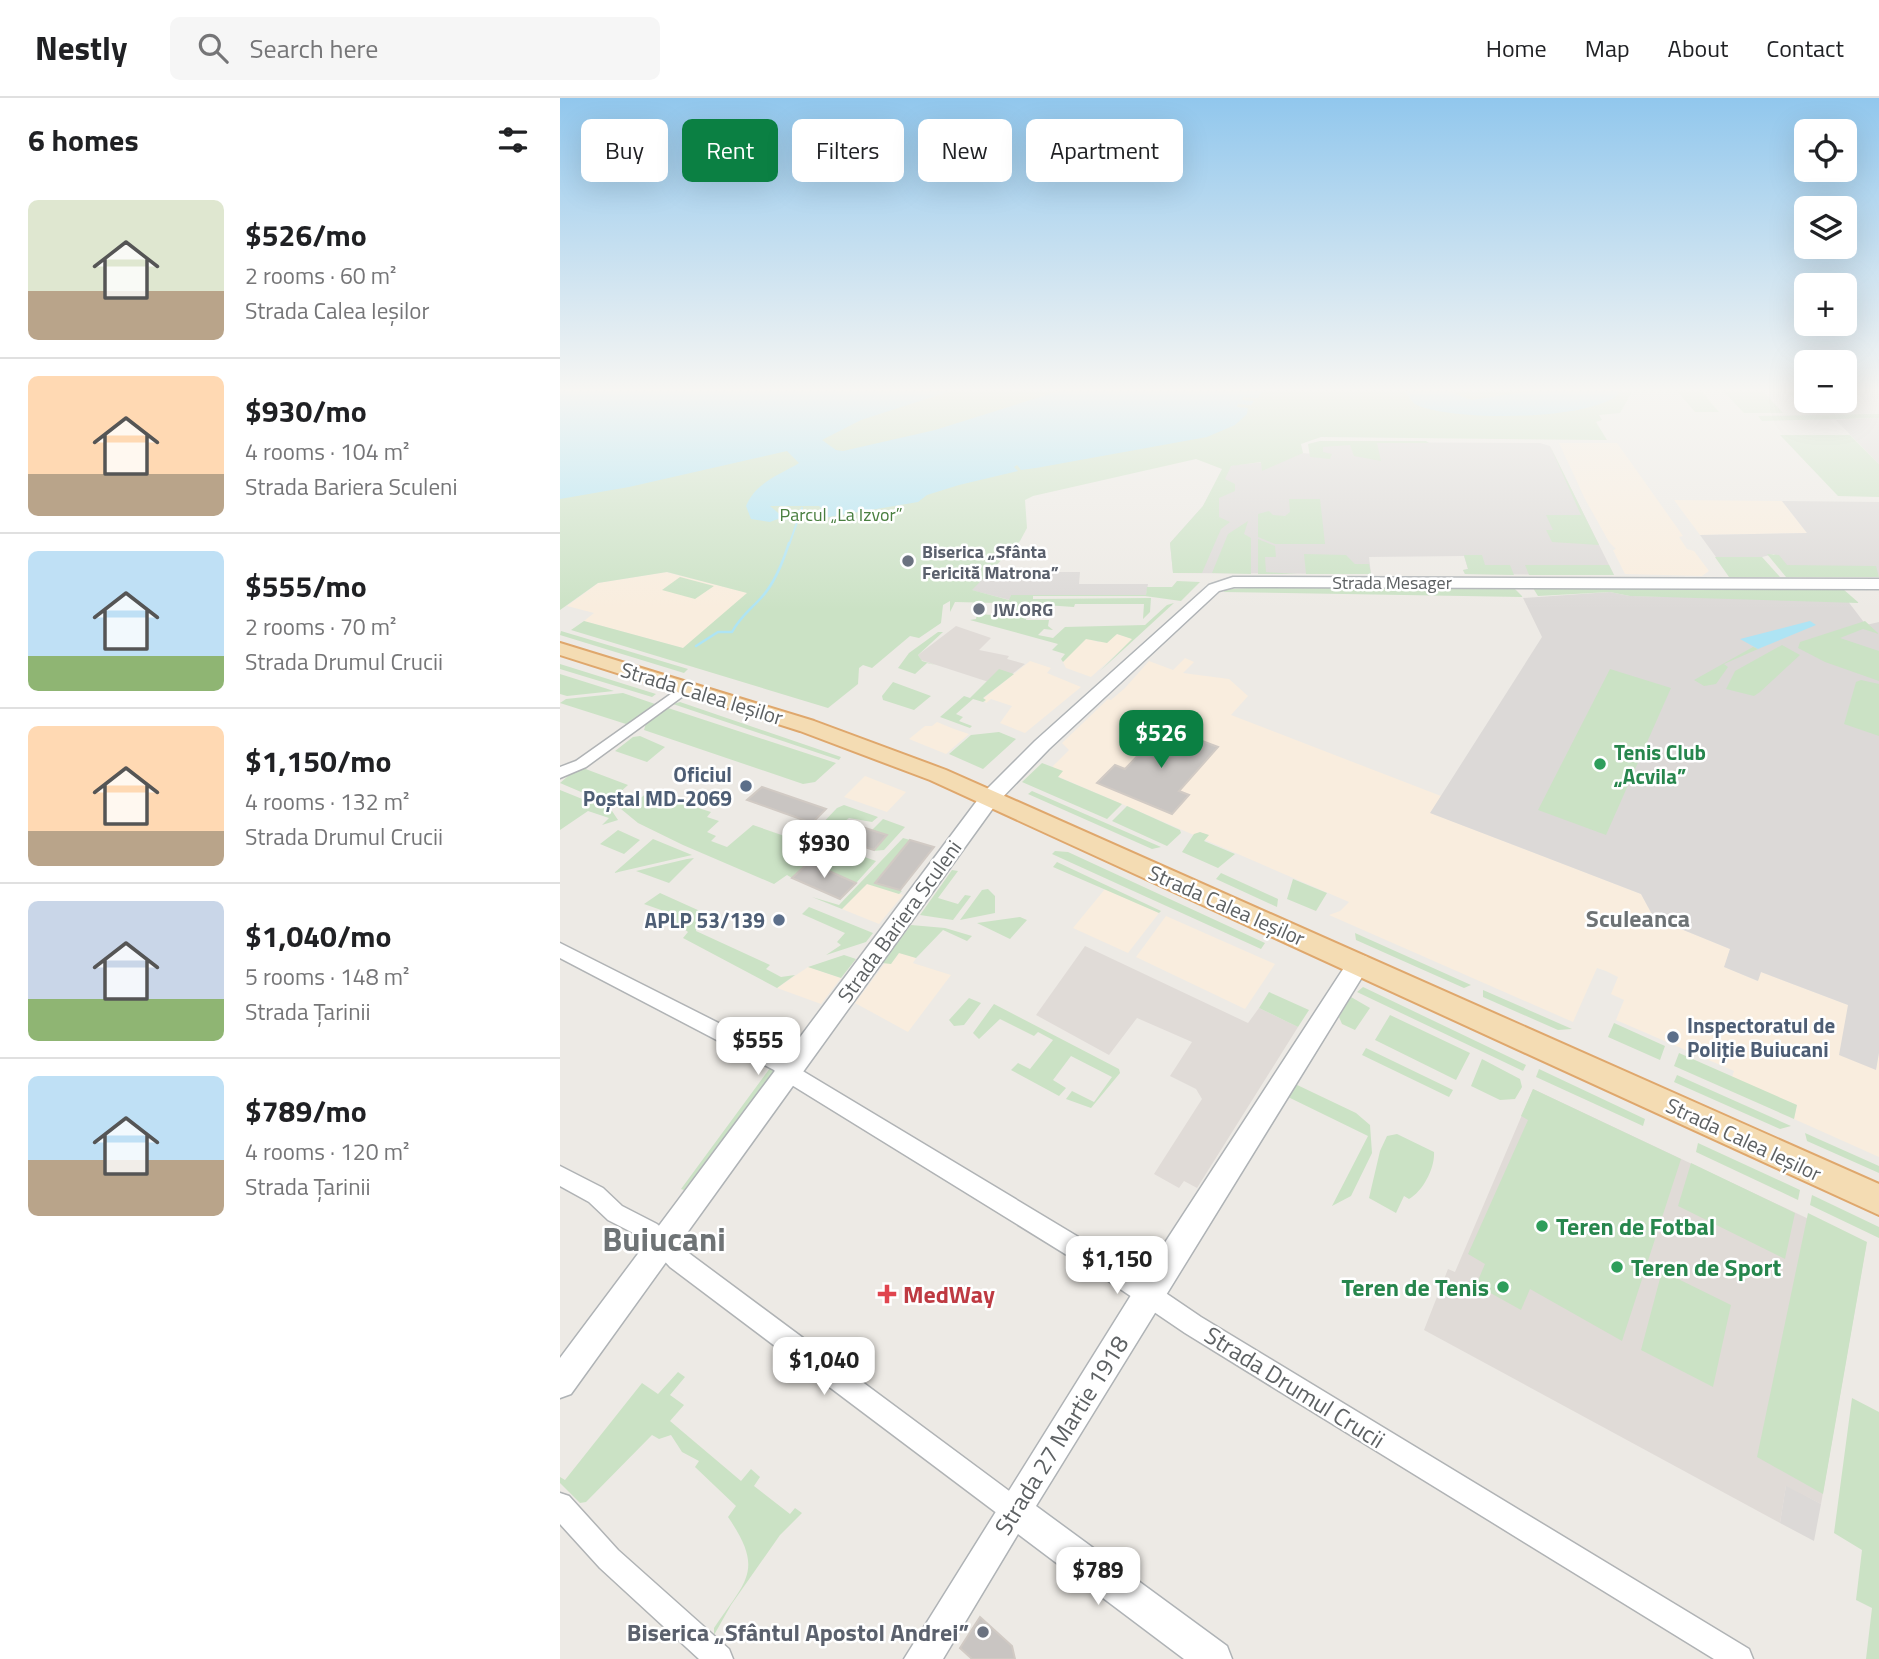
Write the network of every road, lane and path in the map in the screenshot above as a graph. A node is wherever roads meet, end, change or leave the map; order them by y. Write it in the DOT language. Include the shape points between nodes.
graph roads {
  1 [pos="1879,583"];
  2 [pos="560,649"];
  3 [pos="685,688"];
  4 [pos="560,773"];
  5 [pos="989,799"];
  6 [pos="560,950"];
  7 [pos="1359,962"];
  8 [pos="789,1073"];
  9 [pos="560,1175"];
  10 [pos="1879,1200"];
  11 [pos="663,1245"];
  12 [pos="1148,1294"];
  13 [pos="560,1383"];
  14 [pos="560,1505"];
  15 [pos="1015,1511"];
  16 [pos="719,1659"];
  17 [pos="922,1659"];
  18 [pos="1214,1659"];
  19 [pos="1739,1659"];
  1 -- 5 [label="street, Strada Mesager" via="1222,584 1042,745"];
  2 -- 3 [label="main road, Strada Calea Ieșilor"];
  3 -- 4 [label="street" via="581,764"];
  3 -- 5 [label="main road, Strada Calea Ieșilor" via="846,740"];
  5 -- 7 [label="main road, Strada Calea Ieșilor"];
  5 -- 8 [label="street, Strada Bariera Sculeni"];
  6 -- 8 [label="street, Strada Drumul Crucii" via="781,1064"];
  7 -- 10 [label="main road, Strada Calea Ieșilor"];
  7 -- 12 [label="street, Strada 27 Martie 1918"];
  8 -- 11 [label="street, Strada Bariera Sculeni"];
  8 -- 12 [label="street, Strada Drumul Crucii"];
  9 -- 11 [label="street" via="650,1231"];
  11 -- 13 [label="street, Strada Bariera Sculeni"];
  11 -- 15 [label="street"];
  12 -- 15 [label="street, Strada 27 Martie 1918"];
  12 -- 19 [label="street, Strada Drumul Crucii"];
  14 -- 16 [label="street" via="609,1559"];
  15 -- 17 [label="street, Strada 27 Martie 1918"];
  15 -- 18 [label="street"];
}
